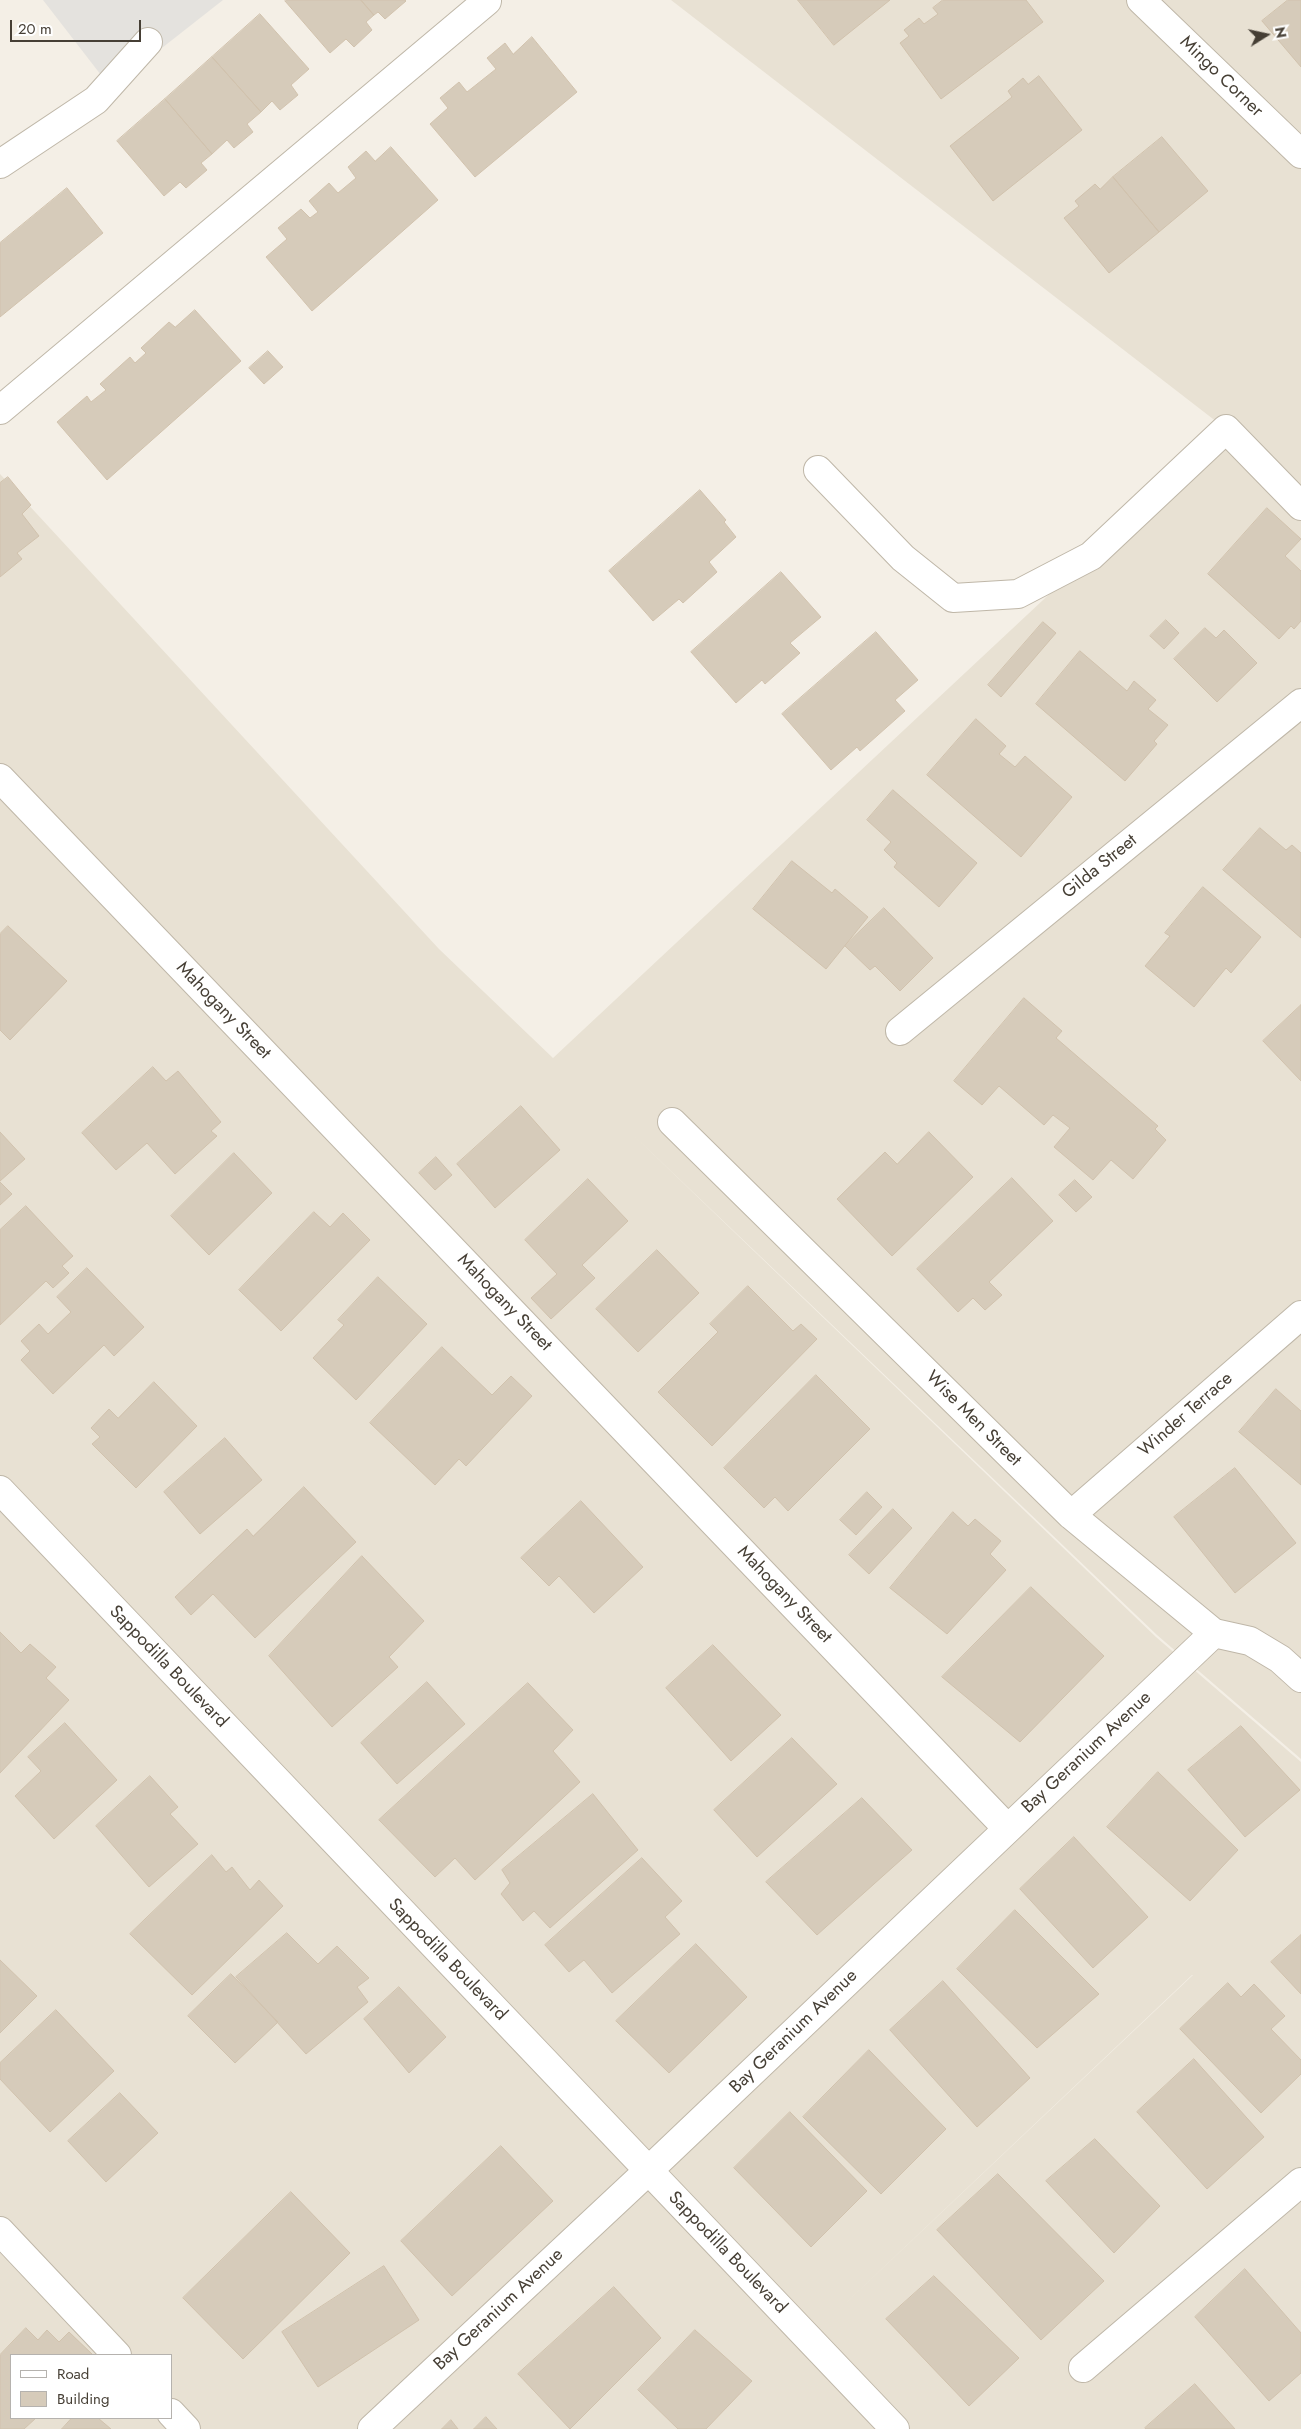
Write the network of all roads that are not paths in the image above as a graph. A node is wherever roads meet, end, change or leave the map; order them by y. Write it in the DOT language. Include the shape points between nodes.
graph roads {
  1 [pos="1141,0"];
  2 [pos="487,1"];
  3 [pos="148,42"];
  4 [pos="1301,154"];
  5 [pos="0,164"];
  6 [pos="0,410"];
  7 [pos="818,470"];
  8 [pos="1301,506"];
  9 [pos="1301,703"];
  10 [pos="0,778"];
  11 [pos="900,1031"];
  12 [pos="672,1122"];
  13 [pos="1301,1315"];
  14 [pos="0,1490"];
  15 [pos="1071,1515"];
  16 [pos="1214,1633"];
  17 [pos="1301,1678"];
  18 [pos="1008,1828"];
  19 [pos="648,2171"];
  20 [pos="1301,2182"];
  21 [pos="0,2231"];
  22 [pos="116,2354"];
  23 [pos="1083,2368"];
  24 [pos="172,2414"];
  25 [pos="186,2429"];
  26 [pos="372,2429"];
  27 [pos="895,2429"];
  1 -- 4 [label="street, Mingo Corner"];
  2 -- 6 [label="street"];
  3 -- 5 [label="street" via="96,100"];
  7 -- 8 [label="street" via="903,558 953,598 1018,594 1091,556 1226,429"];
  9 -- 11 [label="street, Gilda Street"];
  10 -- 18 [label="street, Mahogany Street"];
  12 -- 15 [label="street, Wise Men Street"];
  13 -- 15 [label="street, Winder Terrace"];
  14 -- 19 [label="street, Sappodilla Boulevard"];
  15 -- 16 [label="street, Wise Men Street"];
  16 -- 17 [label="street, Wise Men Street" via="1250,1641 1280,1659"];
  16 -- 18 [label="street, Bay Geranium Avenue"];
  18 -- 19 [label="street, Bay Geranium Avenue"];
  19 -- 26 [label="street, Bay Geranium Avenue"];
  19 -- 27 [label="street, Sappodilla Boulevard"];
  20 -- 23 [label="street"];
  21 -- 22 [label="street"];
  24 -- 25 [label="street"];
}
